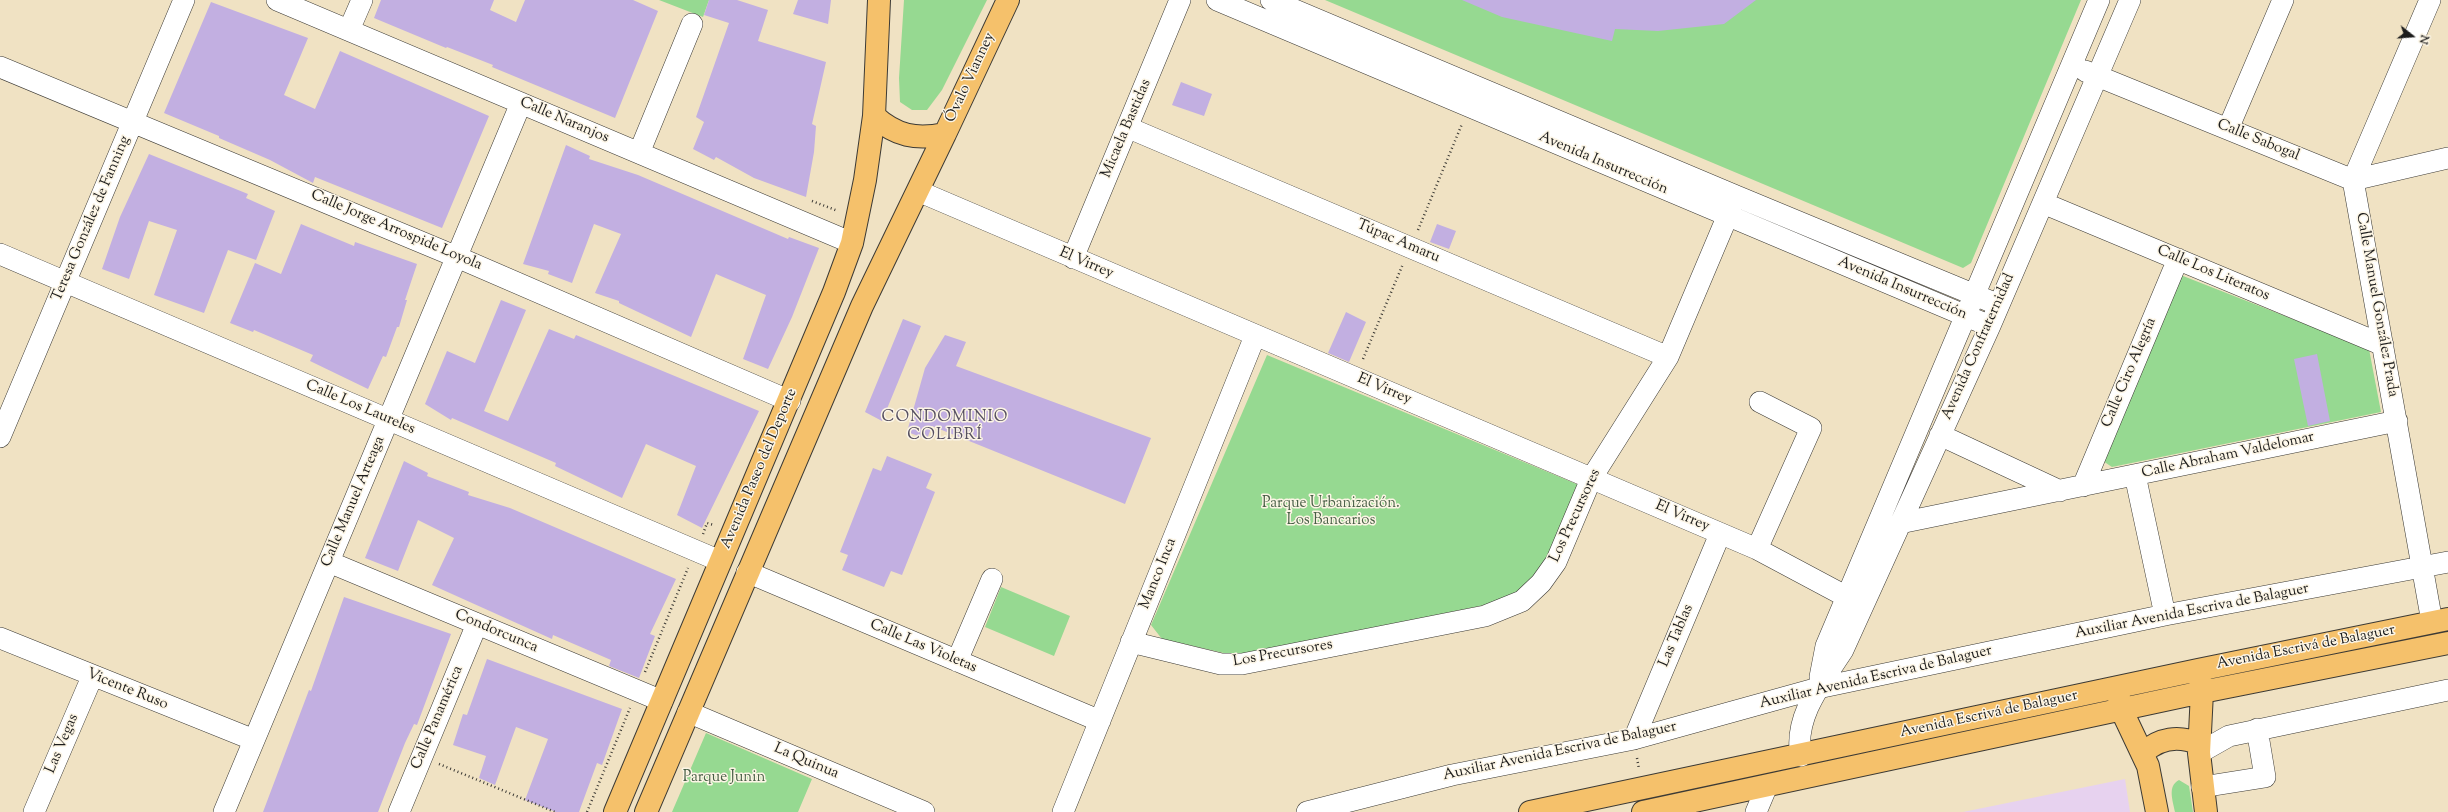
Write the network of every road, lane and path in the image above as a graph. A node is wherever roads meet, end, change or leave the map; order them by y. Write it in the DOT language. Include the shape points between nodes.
graph roads {
  1 [pos="184,0"];
  2 [pos="277,0"];
  3 [pos="362,0"];
  4 [pos="879,0"];
  5 [pos="1008,0"];
  6 [pos="1180,0"];
  7 [pos="1216,0"];
  8 [pos="1271,0"];
  9 [pos="2099,0"];
  10 [pos="2130,0"];
  11 [pos="2283,0"];
  12 [pos="2430,0"];
  13 [pos="692,24"];
  14 [pos="350,30"];
  15 [pos="2072,66"];
  16 [pos="0,67"];
  17 [pos="2098,76"];
  18 [pos="521,103"];
  19 [pos="874,116"];
  20 [pos="133,122"];
  21 [pos="1129,128"];
  22 [pos="2228,129"];
  23 [pos="945,134"];
  24 [pos="639,153"];
  25 [pos="2448,158"];
  26 [pos="2353,180"];
  27 [pos="918,191"];
  28 [pos="1736,196"];
  29 [pos="2043,202"];
  30 [pos="1729,218"];
  31 [pos="852,243"];
  32 [pos="0,254"];
  33 [pos="457,257"];
  34 [pos="1073,258"];
  35 [pos="2178,259"];
  36 [pos="66,280"];
  37 [pos="1975,294"];
  38 [pos="2000,304"];
  39 [pos="1966,316"];
  40 [pos="1990,326"];
  41 [pos="1255,336"];
  42 [pos="2383,345"];
  43 [pos="1668,357"];
  44 [pos="790,401"];
  45 [pos="1760,402"];
  46 [pos="388,420"];
  47 [pos="2397,421"];
  48 [pos="1940,435"];
  49 [pos="0,437"];
  50 [pos="2135,475"];
  51 [pos="1591,479"];
  52 [pos="2083,486"];
  53 [pos="2060,491"];
  54 [pos="1900,523"];
  55 [pos="734,531"];
  56 [pos="1720,534"];
  57 [pos="1757,549"];
  58 [pos="696,550"];
  59 [pos="720,561"];
  60 [pos="329,562"];
  61 [pos="2448,562"];
  62 [pos="2423,568"];
  63 [pos="747,572"];
  64 [pos="992,579"];
  65 [pos="1847,597"];
  66 [pos="2165,615"];
  67 [pos="2440,620"];
  68 [pos="477,624"];
  69 [pos="0,638"];
  70 [pos="1131,642"];
  71 [pos="2448,643"];
  72 [pos="957,661"];
  73 [pos="2198,670"];
  74 [pos="92,677"];
  75 [pos="2116,687"];
  76 [pos="1818,688"];
  77 [pos="637,690"];
  78 [pos="2448,690"];
  79 [pos="2202,692"];
  80 [pos="662,701"];
  81 [pos="2122,711"];
  82 [pos="688,712"];
  83 [pos="1100,721"];
  84 [pos="2257,729"];
  85 [pos="1634,739"];
  86 [pos="254,740"];
  87 [pos="2199,748"];
  88 [pos="2143,753"];
  89 [pos="422,756"];
  90 [pos="1801,756"];
  91 [pos="1767,786"];
  92 [pos="2202,787"];
  93 [pos="1643,789"];
  94 [pos="1672,809"];
  95 [pos="34,812"];
  96 [pos="224,812"];
  97 [pos="399,812"];
  98 [pos="555,812"];
  99 [pos="587,812"];
  100 [pos="615,812"];
  101 [pos="646,812"];
  102 [pos="924,812"];
  103 [pos="1063,812"];
  104 [pos="1307,812"];
  105 [pos="1530,812"];
  106 [pos="1643,812"];
  107 [pos="1756,812"];
  108 [pos="2156,812"];
  109 [pos="2206,812"];
  1 -- 20 [label="street, Teresa González de Fanning"];
  2 -- 14 [label="street, Calle Naranjos"];
  3 -- 14 [label="street"];
  4 -- 19 [label="main road"];
  5 -- 23 [label="main road, Óvalo Vianney"];
  6 -- 21 [label="street, Micaela Bastidas"];
  7 -- 30 [label="street, Avenida Insurrección"];
  8 -- 28 [label="street, Avenida Insurrección"];
  9 -- 15 [label="street, Avenida Confraternidad"];
  10 -- 17 [label="street, Avenida Confraternidad"];
  11 -- 22 [label="street"];
  12 -- 26 [label="street"];
  13 -- 24 [label="street"];
  14 -- 18 [label="street, Calle Naranjos"];
  15 -- 17 [label="street, Calle Sabogal"];
  15 -- 37 [label="street, Avenida Confraternidad"];
  16 -- 20 [label="street, Calle Jorge Arrospide Loyola"];
  17 -- 22 [label="street, Calle Sabogal"];
  17 -- 29 [label="street, Avenida Confraternidad"];
  18 -- 24 [label="street, Calle Naranjos"];
  18 -- 33 [label="street, Calle Manuel Arteaga"];
  19 -- 23 [label="main road, Óvalo Vianney" via="899,134 914,137"];
  19 -- 31 [label="main road, Avenida Paseo del Deporte" via="865,180"];
  20 -- 33 [label="street, Calle Jorge Arrospide Loyola"];
  20 -- 36 [label="street, Teresa González de Fanning"];
  21 -- 34 [label="street, Micaela Bastidas"];
  21 -- 43 [label="street, Túpac Amaru"];
  22 -- 26 [label="street, Calle Sabogal"];
  23 -- 27 [label="main road, Avenida Paseo del Deporte"];
  24 -- 31 [label="street, Calle Naranjos"];
  25 -- 26 [label="street"];
  26 -- 42 [label="street, Calle Manuel González Prada"];
  27 -- 34 [label="street, El Virrey"];
  27 -- 63 [label="main road, Avenida Paseo del Deporte" via="862,306"];
  28 -- 30 [label="street, Los Precursores"];
  28 -- 37 [label="street, Avenida Insurrección"];
  29 -- 35 [label="street, Calle Los Literatos"];
  29 -- 38 [label="street, Avenida Confraternidad"];
  30 -- 39 [label="street, Avenida Insurrección"];
  30 -- 43 [label="street, Los Precursores"];
  31 -- 44 [label="main road, Avenida Paseo del Deporte"];
  32 -- 36 [label="street, Calle Los Laureles"];
  33 -- 44 [label="street, Calle Jorge Arrospide Loyola"];
  33 -- 46 [label="street, Calle Manuel Arteaga"];
  34 -- 41 [label="street, El Virrey"];
  35 -- 42 [label="street, Calle Los Literatos"];
  35 -- 52 [label="street, Calle Ciro Alegría"];
  36 -- 46 [label="street, Calle Los Laureles"];
  36 -- 49 [label="street, Teresa González de Fanning"];
  37 -- 38 [label="street, Avenida Insurrección"];
  37 -- 39 [label="street, Avenida Confraternidad"];
  38 -- 40 [label="street, Avenida Confraternidad"];
  39 -- 40 [label="street, Avenida Insurrección"];
  39 -- 65 [label="street, Avenida Confraternidad"];
  40 -- 48 [label="street, Avenida Confraternidad"];
  41 -- 51 [label="street, El Virrey"];
  41 -- 70 [label="street, Manco Inca"];
  42 -- 47 [label="street, Calle Manuel González Prada"];
  43 -- 51 [label="street, Los Precursores"];
  44 -- 55 [label="main road, Avenida Paseo del Deporte"];
  45 -- 57 [label="street" via="1811,428"];
  46 -- 58 [label="street, Calle Los Laureles"];
  46 -- 60 [label="street, Calle Manuel Arteaga"];
  47 -- 50 [label="street, Calle Abraham Valdelomar"];
  47 -- 62 [label="street, Calle Manuel González Prada"];
  48 -- 53 [label="street"];
  48 -- 54 [label="street, Avenida Confraternidad"];
  50 -- 52 [label="street, Calle Abraham Valdelomar"];
  50 -- 66 [label="street"];
  51 -- 56 [label="street, El Virrey"];
  51 -- 70 [label="street, Los Precursores" via="1556,562 1541,583 1522,601 1506,609 1485,616 1242,664 1222,664"];
  52 -- 53 [label="street, Calle Abraham Valdelomar"];
  53 -- 54 [label="street, Calle Abraham Valdelomar"];
  54 -- 76 [label="street, Avenida Confraternidad" via="1843,650"];
  55 -- 58 [label="path" via="707,522"];
  55 -- 59 [label="main road, Avenida Paseo del Deporte"];
  56 -- 57 [label="street, El Virrey"];
  56 -- 85 [label="street, Las Tablas"];
  57 -- 65 [label="street, El Virrey"];
  58 -- 59 [label="street, Calle Los Laureles"];
  58 -- 77 [label="path"];
  59 -- 80 [label="main road, Avenida Paseo del Deporte"];
  60 -- 68 [label="street, Condorcunca"];
  60 -- 86 [label="street, Calle Manuel Arteaga"];
  61 -- 62 [label="street, Auxiliar Avenida Escriva de Balaguer"];
  62 -- 66 [label="street, Auxiliar Avenida Escriva de Balaguer"];
  62 -- 67 [label="street, Calle Manuel González Prada"];
  63 -- 72 [label="street, Calle Las Violetas"];
  63 -- 82 [label="main road, Avenida Paseo del Deporte"];
  64 -- 72 [label="street"];
  65 -- 76 [label="street, Avenida Confraternidad" via="1826,646"];
  66 -- 76 [label="street, Auxiliar Avenida Escriva de Balaguer"];
  67 -- 73 [label="main road, Avenida Escrivá de Balaguer"];
  68 -- 77 [label="street, Condorcunca"];
  68 -- 89 [label="street, Calle Panamérica"];
  69 -- 74 [label="street, Vicente Ruso"];
  70 -- 83 [label="street, Manco Inca"];
  71 -- 79 [label="main road, Avenida Escrivá de Balaguer"];
  72 -- 83 [label="street, Calle Las Violetas"];
  73 -- 75 [label="main road, Avenida Escrivá de Balaguer"];
  73 -- 79 [label="main road"];
  74 -- 86 [label="street, Vicente Ruso"];
  74 -- 95 [label="street, Las Vegas"];
  75 -- 81 [label="main road"];
  75 -- 90 [label="main road, Avenida Escrivá de Balaguer"];
  76 -- 85 [label="street, Auxiliar Avenida Escriva de Balaguer"];
  76 -- 90 [label="street, Avenida Confraternidad" via="1800,727 1798,742"];
  77 -- 80 [label="street, Condorcunca"];
  77 -- 99 [label="path"];
  78 -- 84 [label="street"];
  79 -- 81 [label="main road, Avenida Escrivá de Balaguer"];
  79 -- 87 [label="main road"];
  80 -- 100 [label="main road, Avenida Paseo del Deporte"];
  81 -- 88 [label="main road"];
  81 -- 91 [label="main road, Avenida Escrivá de Balaguer"];
  82 -- 101 [label="main road, Avenida Paseo del Deporte"];
  82 -- 102 [label="street, La Quinua"];
  83 -- 103 [label="street, Manco Inca"];
  84 -- 87 [label="street" via="2229,736"];
  84 -- 92 [label="street" via="2265,777"];
  85 -- 93 [label="path"];
  85 -- 104 [label="street, Auxiliar Avenida Escriva de Balaguer" via="1452,775"];
  86 -- 96 [label="street, Calle Manuel Arteaga"];
  87 -- 88 [label="main road" via="2189,739 2165,740"];
  87 -- 92 [label="main road"];
  88 -- 108 [label="main road" via="2148,766"];
  89 -- 97 [label="street, Calle Panamérica"];
  89 -- 98 [label="path"];
  90 -- 93 [label="main road, Avenida Escrivá de Balaguer"];
  91 -- 94 [label="main road, Avenida Escrivá de Balaguer"];
  91 -- 107 [label="street"];
  92 -- 109 [label="main road"];
  93 -- 105 [label="main road, Avenida Escrivá de Balaguer"];
  94 -- 106 [label="main road, Avenida Escrivá de Balaguer"];
}
